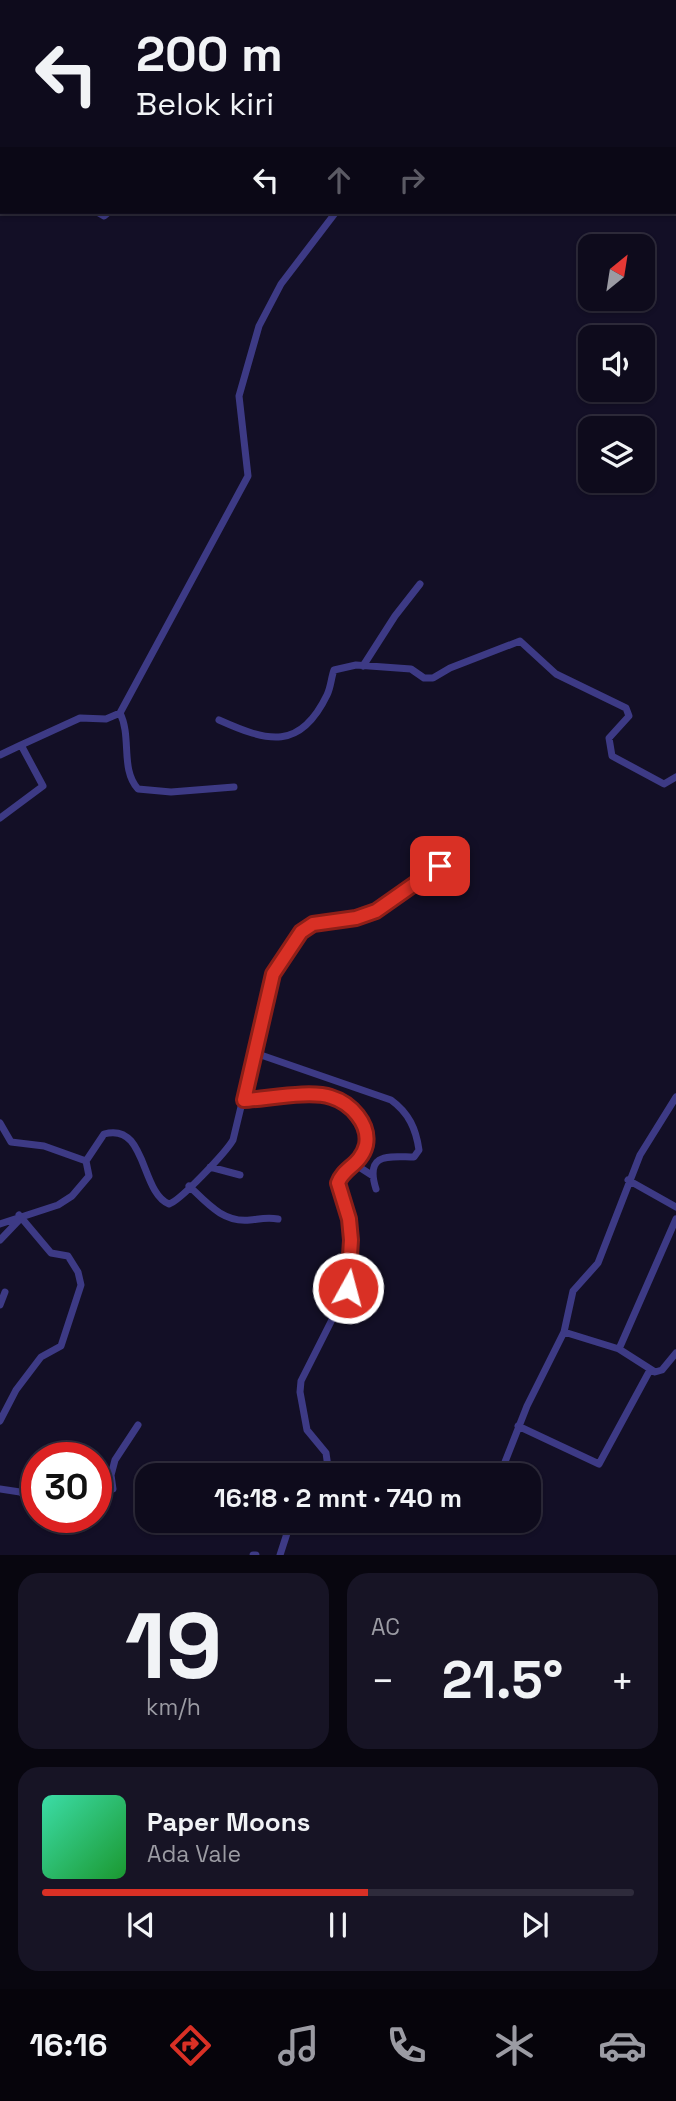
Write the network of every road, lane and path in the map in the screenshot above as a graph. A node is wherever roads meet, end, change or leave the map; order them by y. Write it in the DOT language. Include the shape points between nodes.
graph roads {
  1 [pos="334,214"];
  2 [pos="421,584"];
  3 [pos="363,666"];
  4 [pos="120,713"];
  5 [pos="219,720"];
  6 [pos="21,745"];
  7 [pos="0,755"];
  8 [pos="676,777"];
  9 [pos="234,787"];
  10 [pos="0,818"];
  11 [pos="434,852"];
  12 [pos="255,1053"];
  13 [pos="676,1097"];
  14 [pos="244,1100"];
  15 [pos="0,1123"];
  16 [pos="86,1161"];
  17 [pos="356,1165"];
  18 [pos="210,1167"];
  19 [pos="240,1175"];
  20 [pos="373,1176"];
  21 [pos="628,1180"];
  22 [pos="189,1186"];
  23 [pos="376,1189"];
  24 [pos="676,1207"];
  25 [pos="20,1216"];
  26 [pos="278,1219"];
  27 [pos="676,1219"];
  28 [pos="0,1224"];
  29 [pos="0,1240"];
  30 [pos="5,1292"];
  31 [pos="0,1305"];
  32 [pos="564,1332"];
  33 [pos="619,1349"];
  34 [pos="676,1353"];
  35 [pos="650,1370"];
  36 [pos="0,1421"];
  37 [pos="138,1425"];
  38 [pos="517,1426"];
  39 [pos="327,1463"];
  40 [pos="504,1463"];
  41 [pos="112,1471"];
  42 [pos="0,1489"];
  43 [pos="21,1493"];
  44 [pos="287,1533"];
  45 [pos="280,1555"];
  1 -- 4 [label="street" via="281,284 259,326 239,396 248,476"];
  2 -- 3 [label="street"];
  3 -- 5 [label="street" via="334,670 329,692 306,729 297,734 256,735"];
  3 -- 8 [label="street" via="411,669 433,678 520,641 556,674 618,702 629,712 609,738 612,757 664,784"];
  4 -- 6 [label="street" via="106,719 79,718"];
  4 -- 9 [label="street" via="127,734 129,777 138,789 171,792"];
  6 -- 7 [label="street"];
  6 -- 10 [label="street" via="43,786"];
  11 -- 12 [label="street" via="439,869 376,911 313,924 301,932 273,974"];
  12 -- 14 [label="street"];
  12 -- 20 [label="street" via="391,1100 402,1108 412,1125 418,1153 385,1157"];
  13 -- 21 [label="street"];
  14 -- 17 [label="street" via="322,1096 337,1100 365,1125 365,1147"];
  14 -- 18 [label="street" via="233,1140"];
  15 -- 16 [label="street" via="11,1142 44,1146"];
  16 -- 22 [label="street" via="104,1134 115,1133 137,1148 151,1186 165,1203 172,1204"];
  16 -- 25 [label="street" via="89,1176 72,1196"];
  17 -- 20 [label="street"];
  17 -- 39 [label="street" via="338,1183 349,1219 348,1288 300,1392 307,1430 326,1452"];
  18 -- 19 [label="street"];
  18 -- 22 [label="street"];
  20 -- 23 [label="street"];
  21 -- 24 [label="street"];
  21 -- 32 [label="street" via="598,1263 573,1291"];
  22 -- 26 [label="street" via="226,1217"];
  25 -- 28 [label="street"];
  25 -- 29 [label="street"];
  25 -- 36 [label="street" via="51,1253 68,1256 81,1285 61,1346 41,1357"];
  27 -- 33 [label="street"];
  30 -- 31 [label="street"];
  32 -- 33 [label="street"];
  32 -- 38 [label="street"];
  33 -- 35 [label="street"];
  34 -- 35 [label="street" via="663,1370"];
  35 -- 38 [label="street" via="599,1464"];
  37 -- 41 [label="street"];
  38 -- 40 [label="street"];
  42 -- 43 [label="street"];
  44 -- 45 [label="street"];
}
